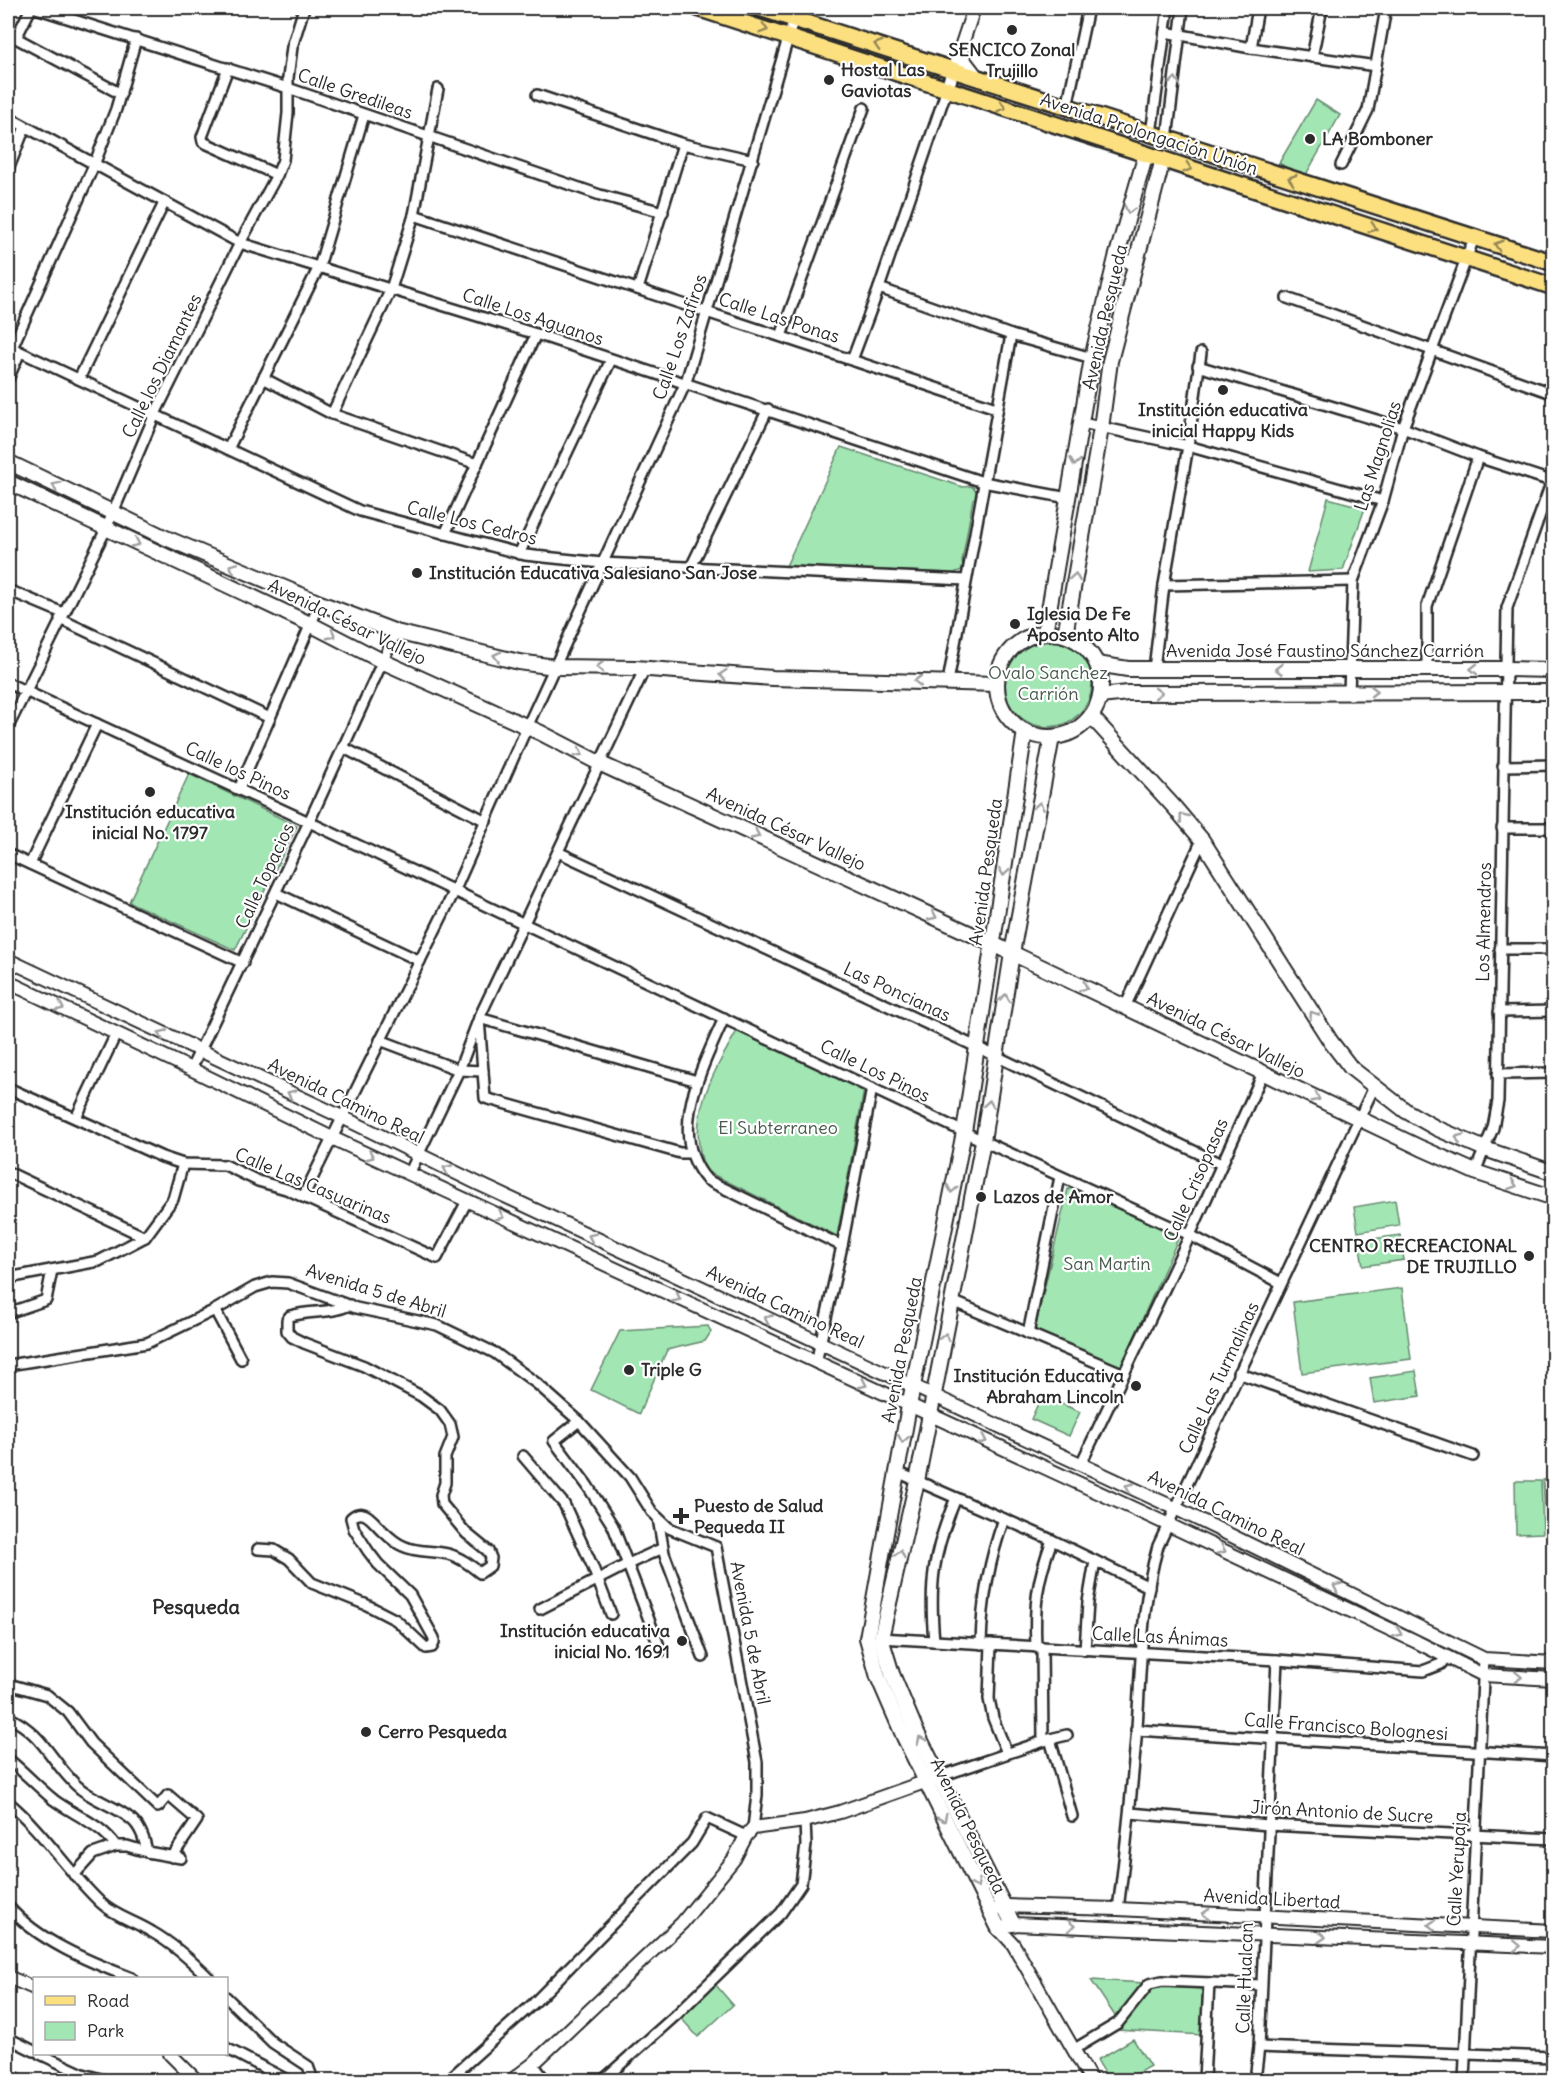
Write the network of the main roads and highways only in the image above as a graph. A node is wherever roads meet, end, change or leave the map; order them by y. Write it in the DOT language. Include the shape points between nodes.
graph roads {
  1 [pos="698,8"];
  2 [pos="760,8"];
  3 [pos="796,13"];
  4 [pos="960,50"];
  5 [pos="976,77"];
  6 [pos="1146,154"];
  7 [pos="1163,159"];
  8 [pos="1324,189"];
  9 [pos="1318,210"];
  10 [pos="1554,263"];
  11 [pos="1554,287"];
  12 [pos="8,462"];
  13 [pos="8,482"];
  14 [pos="1045,633"];
  15 [pos="1065,635"];
  16 [pos="1097,664"];
  17 [pos="1554,670"];
  18 [pos="997,684"];
  19 [pos="1554,692"];
  20 [pos="1100,696"];
  21 [pos="1091,716"];
  22 [pos="1025,731"];
  23 [pos="1052,737"];
  24 [pos="993,944"];
  25 [pos="1012,953"];
  26 [pos="1553,1173"];
  27 [pos="1551,1198"];
  28 [pos="937,1266"];
  29 [pos="958,1271"];
  30 [pos="874,1638"];
  31 [pos="932,1779"];
  32 [pos="975,1849"];
  33 [pos="962,1855"];
  34 [pos="1013,1924"];
  35 [pos="999,1929"];
  1 -- 6 [label="main road, Avenida Prolongación Unión, one-way"];
  2 -- 3 [label="main road, Avenida Prolongación Unión"];
  5 -- 3 [label="main road, Avenida Prolongación Unión, one-way"];
  4 -- 5 [label="main road"];
  8 -- 5 [label="main road, Avenida Prolongación Unión, one-way"];
  6 -- 7 [label="main road, Avenida Prolongación Unión"];
  6 -- 14 [label="main road, Avenida Pesqueda, one-way" via="1092,358"];
  7 -- 9 [label="main road, Avenida Prolongación Unión, one-way"];
  15 -- 7 [label="main road, Avenida Pesqueda, one-way" via="1110,361"];
  8 -- 9 [label="main road"];
  10 -- 8 [label="main road, Avenida Prolongación Unión, one-way"];
  9 -- 11 [label="main road, Avenida Prolongación Unión, one-way"];
  18 -- 12 [label="main road, Avenida César Vallejo, one-way" via="772,678 519,662 396,632 320,603 210,557"];
  13 -- 24 [label="main road, Avenida César Vallejo, one-way" via="601,764"];
  14 -- 15 [label="main road"];
  14 -- 18 [label="main road" via="1030,636 1006,655"];
  15 -- 16 [label="main road" via="1084,646"];
  17 -- 16 [label="main road, Avenida José Faustino Sánchez Carrión, one-way" via="1128,669"];
  16 -- 20 [label="main road"];
  18 -- 22 [label="main road" via="1007,716"];
  20 -- 19 [label="main road, one-way"];
  20 -- 21 [label="main road"];
  21 -- 23 [label="main road" via="1067,734"];
  26 -- 21 [label="main road, one-way" via="1436,1128 1406,1111 1351,1068 1202,840"];
  22 -- 23 [label="main road"];
  22 -- 24 [label="main road, Avenida Pesqueda, one-way"];
  25 -- 23 [label="main road, Avenida Pesqueda, one-way"];
  24 -- 25 [label="main road, Avenida César Vallejo"];
  24 -- 28 [label="main road, Avenida Pesqueda, one-way"];
  25 -- 27 [label="main road, Avenida César Vallejo, one-way" via="1475,1172"];
  29 -- 25 [label="main road, Avenida Pesqueda, one-way" via="983,1142"];
  26 -- 27 [label="main road"];
  28 -- 29 [label="main road"];
  28 -- 30 [label="main road, Avenida Pesqueda, one-way" via="897,1472"];
  30 -- 29 [label="main road, Avenida Pesqueda, one-way" via="917,1481"];
  30 -- 31 [label="main road, Avenida Pesqueda" via="878,1677"];
  31 -- 32 [label="main road, Avenida Pesqueda"];
  31 -- 33 [label="main road, Avenida Pesqueda, one-way"];
  32 -- 33 [label="main road"];
  32 -- 34 [label="main road, Avenida Pesqueda"];
  33 -- 35 [label="main road, Avenida Pesqueda, one-way"];
}
